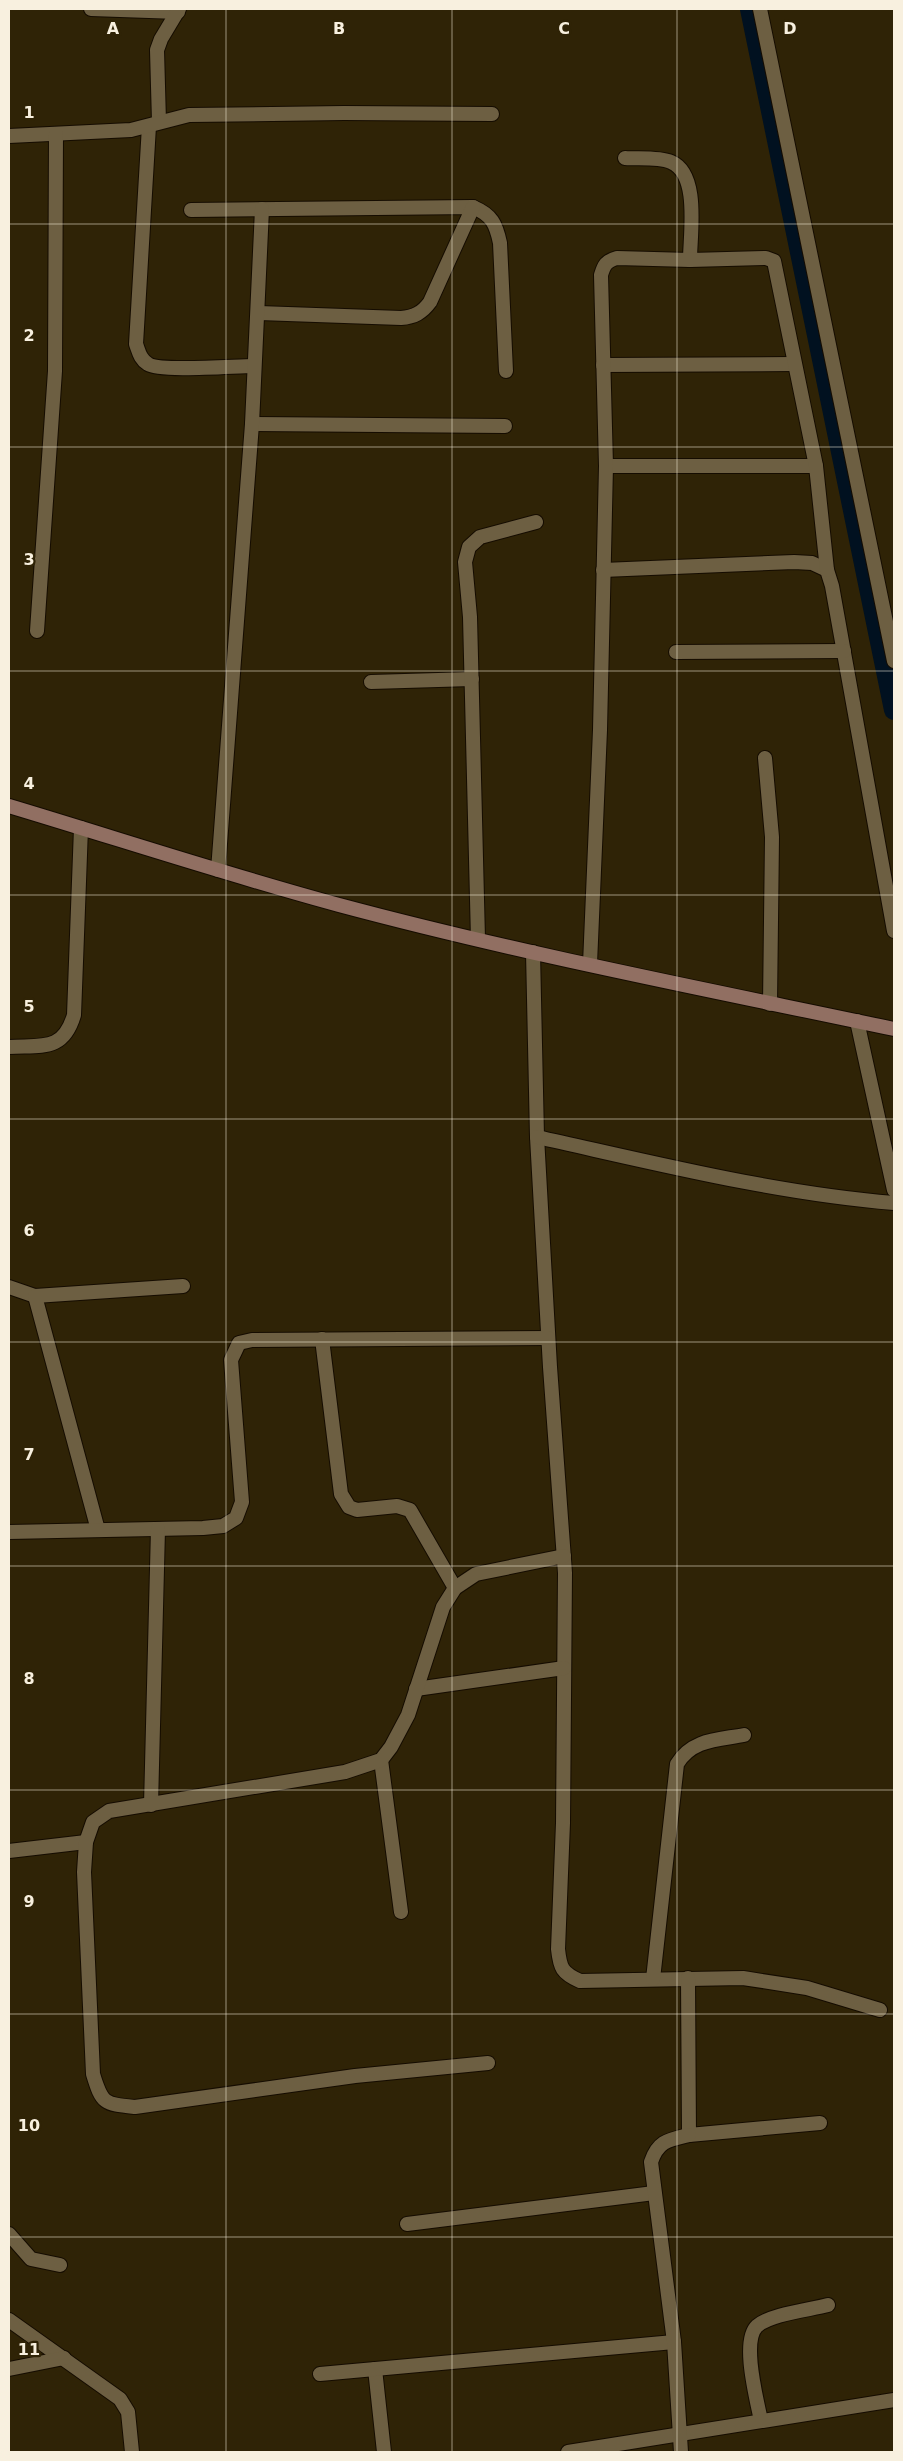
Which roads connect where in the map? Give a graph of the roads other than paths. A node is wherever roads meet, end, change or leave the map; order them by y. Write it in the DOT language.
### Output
graph roads {
  1 [pos="91,9"];
  2 [pos="760,9"];
  3 [pos="178,10"];
  4 [pos="492,114"];
  5 [pos="154,124"];
  6 [pos="56,134"];
  7 [pos="9,136"];
  8 [pos="625,158"];
  9 [pos="473,207"];
  10 [pos="262,209"];
  11 [pos="190,210"];
  12 [pos="690,260"];
  13 [pos="258,313"];
  14 [pos="793,364"];
  15 [pos="602,365"];
  16 [pos="253,366"];
  17 [pos="506,372"];
  18 [pos="252,424"];
  19 [pos="505,426"];
  20 [pos="606,466"];
  21 [pos="816,466"];
  22 [pos="536,522"];
  23 [pos="603,570"];
  24 [pos="827,570"];
  25 [pos="37,631"];
  26 [pos="844,651"];
  27 [pos="676,652"];
  28 [pos="894,661"];
  29 [pos="472,679"];
  30 [pos="371,682"];
  31 [pos="765,758"];
  32 [pos="9,806"];
  33 [pos="82,828"];
  34 [pos="218,870"];
  35 [pos="894,931"];
  36 [pos="478,940"];
  37 [pos="533,952"];
  38 [pos="590,964"];
  39 [pos="770,1004"];
  40 [pos="857,1021"];
  41 [pos="894,1029"];
  42 [pos="9,1047"];
  43 [pos="536,1137"];
  44 [pos="894,1190"];
  45 [pos="894,1203"];
  46 [pos="9,1286"];
  47 [pos="183,1286"];
  48 [pos="35,1296"];
  49 [pos="548,1338"];
  50 [pos="322,1339"];
  51 [pos="158,1529"];
  52 [pos="98,1530"];
  53 [pos="9,1532"];
  54 [pos="564,1556"];
  55 [pos="455,1588"];
  56 [pos="564,1668"];
  57 [pos="416,1689"];
  58 [pos="744,1735"];
  59 [pos="381,1760"];
  60 [pos="151,1804"];
  61 [pos="86,1842"];
  62 [pos="9,1851"];
  63 [pos="401,1912"];
  64 [pos="688,1978"];
  65 [pos="653,1979"];
  66 [pos="880,2010"];
  67 [pos="488,2063"];
  68 [pos="820,2123"];
  69 [pos="689,2135"];
  70 [pos="654,2193"];
  71 [pos="406,2224"];
  72 [pos="9,2234"];
  73 [pos="60,2265"];
  74 [pos="828,2305"];
  75 [pos="9,2320"];
  76 [pos="674,2342"];
  77 [pos="64,2358"];
  78 [pos="9,2369"];
  79 [pos="376,2369"];
  80 [pos="320,2374"];
  81 [pos="894,2400"];
  82 [pos="761,2421"];
  83 [pos="680,2433"];
  84 [pos="132,2452"];
  85 [pos="384,2452"];
  86 [pos="568,2452"];
  87 [pos="681,2452"];
  1 -- 3 [label="street"];
  2 -- 28 [label="street"];
  3 -- 5 [label="street"];
  4 -- 5 [label="street"];
  5 -- 6 [label="street"];
  5 -- 16 [label="street"];
  6 -- 7 [label="street"];
  6 -- 25 [label="street"];
  8 -- 12 [label="street"];
  9 -- 10 [label="street"];
  9 -- 13 [label="street"];
  9 -- 17 [label="street"];
  10 -- 11 [label="street"];
  10 -- 13 [label="street"];
  12 -- 14 [label="street"];
  12 -- 15 [label="street"];
  13 -- 16 [label="street"];
  14 -- 15 [label="street"];
  14 -- 21 [label="street"];
  15 -- 20 [label="street"];
  16 -- 18 [label="street"];
  18 -- 19 [label="street"];
  18 -- 34 [label="street"];
  20 -- 21 [label="street"];
  20 -- 23 [label="street"];
  21 -- 24 [label="street"];
  22 -- 29 [label="street"];
  23 -- 24 [label="street"];
  23 -- 38 [label="street"];
  24 -- 26 [label="street"];
  26 -- 27 [label="street"];
  26 -- 35 [label="street"];
  29 -- 30 [label="street"];
  29 -- 36 [label="street"];
  31 -- 39 [label="street"];
  32 -- 33 [label="main road"];
  33 -- 34 [label="main road"];
  33 -- 42 [label="street"];
  34 -- 36 [label="main road"];
  36 -- 37 [label="main road"];
  37 -- 38 [label="main road"];
  37 -- 43 [label="street"];
  38 -- 39 [label="main road"];
  39 -- 40 [label="main road"];
  40 -- 41 [label="main road"];
  40 -- 44 [label="street"];
  43 -- 45 [label="street"];
  43 -- 49 [label="street"];
  46 -- 48 [label="street"];
  47 -- 48 [label="street"];
  48 -- 52 [label="street"];
  49 -- 50 [label="street"];
  49 -- 54 [label="street"];
  50 -- 51 [label="street"];
  50 -- 55 [label="street"];
  51 -- 52 [label="street"];
  51 -- 60 [label="street"];
  52 -- 53 [label="street"];
  54 -- 55 [label="street"];
  54 -- 56 [label="street"];
  55 -- 57 [label="street"];
  56 -- 57 [label="street"];
  56 -- 65 [label="street"];
  57 -- 59 [label="street"];
  58 -- 65 [label="street"];
  59 -- 60 [label="street"];
  59 -- 63 [label="street"];
  60 -- 61 [label="street"];
  61 -- 62 [label="street"];
  61 -- 67 [label="street"];
  64 -- 65 [label="street"];
  64 -- 66 [label="street"];
  64 -- 69 [label="street"];
  68 -- 69 [label="street"];
  69 -- 70 [label="street"];
  70 -- 71 [label="street"];
  70 -- 76 [label="street"];
  72 -- 73 [label="street"];
  74 -- 82 [label="street"];
  75 -- 77 [label="street"];
  76 -- 79 [label="street"];
  76 -- 83 [label="street"];
  77 -- 78 [label="street"];
  77 -- 84 [label="street"];
  79 -- 80 [label="street"];
  79 -- 85 [label="street"];
  81 -- 82 [label="street"];
  82 -- 83 [label="street"];
  83 -- 86 [label="street"];
  83 -- 87 [label="street"];
}
